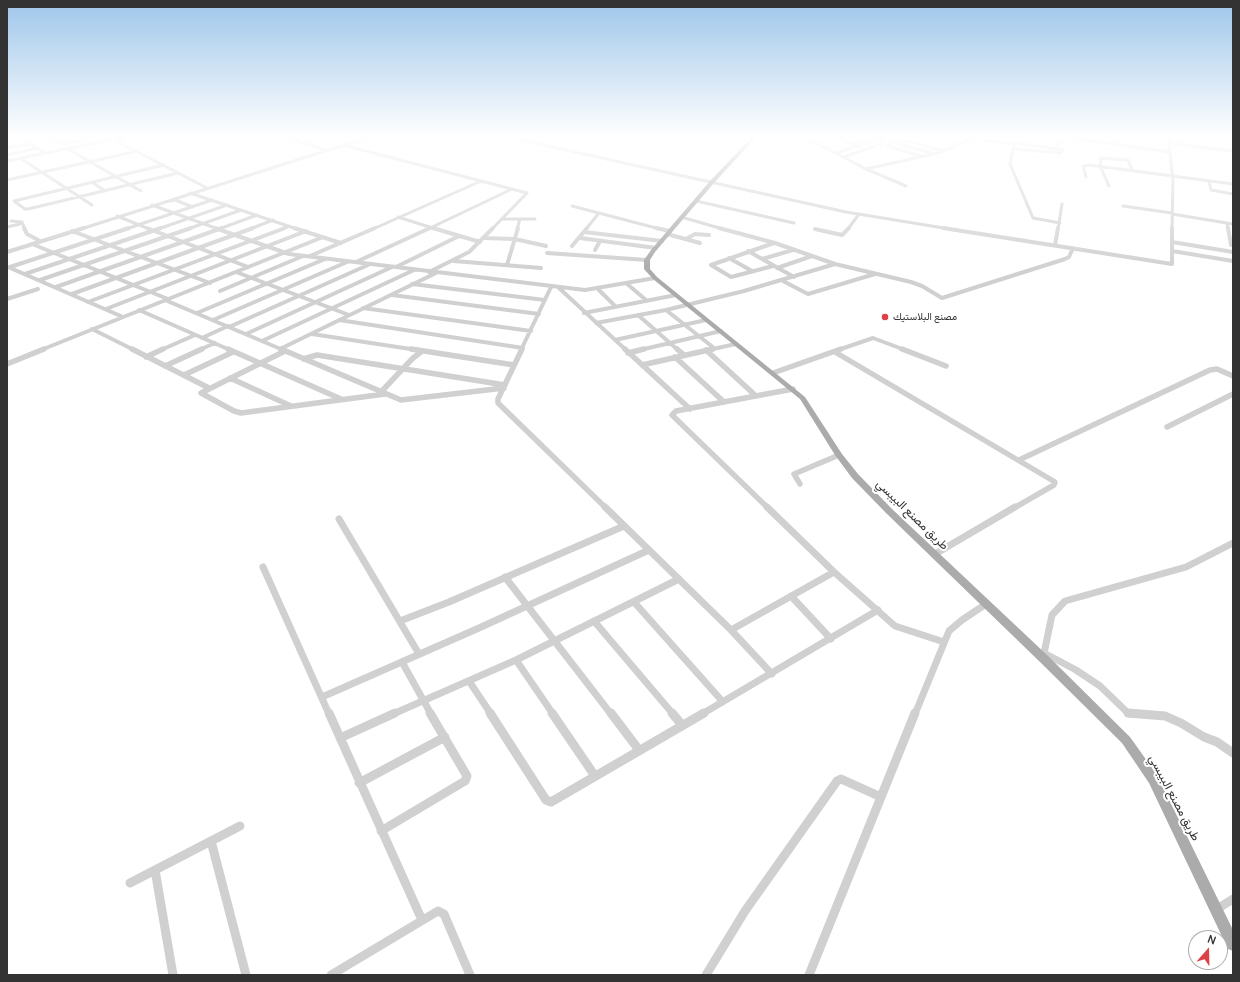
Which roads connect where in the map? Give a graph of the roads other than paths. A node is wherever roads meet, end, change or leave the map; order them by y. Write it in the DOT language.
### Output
graph roads {
  1 [pos="55,181"];
  2 [pos="98,181"];
  3 [pos="123,181"];
  4 [pos="147,181"];
  5 [pos="193,181"];
  6 [pos="229,181"];
  7 [pos="481,181"];
  8 [pos="707,181"];
  9 [pos="894,181"];
  10 [pos="1018,181"];
  11 [pos="1107,181"];
  12 [pos="1173,181"];
  13 [pos="1210,181"];
  14 [pos="92,182"];
  15 [pos="712,182"];
  16 [pos="1233,184"];
  17 [pos="130,185"];
  18 [pos="906,186"];
  19 [pos="1109,186"];
  20 [pos="67,188"];
  21 [pos="207,188"];
  22 [pos="512,189"];
  23 [pos="106,191"];
  24 [pos="141,191"];
  25 [pos="190,193"];
  26 [pos="1233,194"];
  27 [pos="80,197"];
  28 [pos="212,200"];
  29 [pos="696,201"];
  30 [pos="1062,204"];
  31 [pos="92,205"];
  32 [pos="227,205"];
  33 [pos="154,206"];
  34 [pos="193,206"];
  35 [pos="572,206"];
  36 [pos="1123,206"];
  37 [pos="241,210"];
  38 [pos="174,213"];
  39 [pos="599,213"];
  40 [pos="859,214"];
  41 [pos="1172,214"];
  42 [pos="257,215"];
  43 [pos="117,216"];
  44 [pos="398,217"];
  45 [pos="681,217"];
  46 [pos="188,218"];
  47 [pos="502,219"];
  48 [pos="520,219"];
  49 [pos="535,219"];
  50 [pos="273,220"];
  51 [pos="11,221"];
  52 [pos="794,222"];
  53 [pos="22,223"];
  54 [pos="203,223"];
  55 [pos="1060,223"];
  56 [pos="1227,223"];
  57 [pos="1233,224"];
  58 [pos="138,225"];
  59 [pos="289,226"];
  60 [pos="7,227"];
  61 [pos="430,227"];
  62 [pos="219,229"];
  63 [pos="815,229"];
  64 [pos="72,231"];
  65 [pos="153,231"];
  66 [pos="306,231"];
  67 [pos="584,232"];
  68 [pos="669,232"];
  69 [pos="235,234"];
  70 [pos="709,235"];
  71 [pos="167,236"];
  72 [pos="459,236"];
  73 [pos="618,236"];
  74 [pos="323,237"];
  75 [pos="484,238"];
  76 [pos="580,238"];
  77 [pos="95,239"];
  78 [pos="515,239"];
  79 [pos="686,239"];
  80 [pos="250,240"];
  81 [pos="40,241"];
  82 [pos="600,241"];
  83 [pos="183,242"];
  84 [pos="480,242"];
  85 [pos="610,242"];
  86 [pos="1172,242"];
  87 [pos="341,243"];
  88 [pos="700,243"];
  89 [pos="775,243"];
  90 [pos="32,244"];
  91 [pos="110,245"];
  92 [pos="659,245"];
  93 [pos="1055,245"];
  94 [pos="267,246"];
  95 [pos="546,246"];
  96 [pos="572,246"];
  97 [pos="1231,246"];
  98 [pos="199,248"];
  99 [pos="1073,248"];
  100 [pos="125,250"];
  101 [pos="595,250"];
  102 [pos="793,250"];
  103 [pos="748,251"];
  104 [pos="1172,251"];
  105 [pos="7,252"];
  106 [pos="54,252"];
  107 [pos="284,252"];
  108 [pos="1233,252"];
  109 [pos="547,253"];
  110 [pos="214,254"];
  111 [pos="305,255"];
  112 [pos="141,256"];
  113 [pos="310,256"];
  114 [pos="812,256"];
  115 [pos="326,258"];
  116 [pos="729,258"];
  117 [pos="69,259"];
  118 [pos="762,259"];
  119 [pos="231,260"];
  120 [pos="647,260"];
  121 [pos="348,261"];
  122 [pos="452,261"];
  123 [pos="1233,261"];
  124 [pos="356,262"];
  125 [pos="158,263"];
  126 [pos="369,264"];
  127 [pos="835,264"];
  128 [pos="84,265"];
  129 [pos="507,265"];
  130 [pos="8,267"];
  131 [pos="248,267"];
  132 [pos="393,267"];
  133 [pos="775,267"];
  134 [pos="541,268"];
  135 [pos="174,269"];
  136 [pos="414,270"];
  137 [pos="100,271"];
  138 [pos="752,271"];
  139 [pos="236,272"];
  140 [pos="429,272"];
  141 [pos="436,273"];
  142 [pos="25,274"];
  143 [pos="875,274"];
  144 [pos="192,276"];
  145 [pos="794,277"];
  146 [pos="116,278"];
  147 [pos="251,278"];
  148 [pos="655,278"];
  149 [pos="40,280"];
  150 [pos="783,281"];
  151 [pos="210,282"];
  152 [pos="626,283"];
  153 [pos="266,284"];
  154 [pos="412,284"];
  155 [pos="133,285"];
  156 [pos="56,287"];
  157 [pos="552,287"];
  158 [pos="559,288"];
  159 [pos="597,288"];
  160 [pos="38,289"];
  161 [pos="282,290"];
  162 [pos="220,291"];
  163 [pos="150,292"];
  164 [pos="72,294"];
  165 [pos="391,295"];
  166 [pos="676,295"];
  167 [pos="298,296"];
  168 [pos="7,300"];
  169 [pos="166,300"];
  170 [pos="545,300"];
  171 [pos="646,300"];
  172 [pos="88,302"];
  173 [pos="314,302"];
  174 [pos="687,305"];
  175 [pos="615,306"];
  176 [pos="332,308"];
  177 [pos="363,308"];
  178 [pos="106,309"];
  179 [pos="139,310"];
  180 [pos="666,310"];
  181 [pos="584,312"];
  182 [pos="197,313"];
  183 [pos="539,314"];
  184 [pos="349,315"];
  185 [pos="638,315"];
  186 [pos="123,317"];
  187 [pos="213,320"];
  188 [pos="339,320"];
  189 [pos="706,320"];
  190 [pos="596,323"];
  191 [pos="684,325"];
  192 [pos="228,326"];
  193 [pos="92,330"];
  194 [pos="531,331"];
  195 [pos="656,331"];
  196 [pos="720,331"];
  197 [pos="246,334"];
  198 [pos="312,334"];
  199 [pos="195,335"];
  200 [pos="699,336"];
  201 [pos="202,338"];
  202 [pos="615,340"];
  203 [pos="262,341"];
  204 [pos="215,343"];
  205 [pos="670,343"];
  206 [pos="736,344"];
  207 [pos="523,348"];
  208 [pos="714,348"];
  209 [pos="282,350"];
  210 [pos="706,350"];
  211 [pos="422,351"];
  212 [pos="233,352"];
  213 [pos="835,352"];
  214 [pos="628,353"];
  215 [pos="684,355"];
  216 [pos="146,357"];
  217 [pos="675,357"];
  218 [pos="303,358"];
  219 [pos="7,364"];
  220 [pos="259,364"];
  221 [pos="514,365"];
  222 [pos="642,365"];
  223 [pos="165,366"];
  224 [pos="946,366"];
  225 [pos="403,369"];
  226 [pos="773,373"];
  227 [pos="184,375"];
  228 [pos="1233,376"];
  229 [pos="230,378"];
  230 [pos="504,387"];
  231 [pos="209,388"];
  232 [pos="793,389"];
  233 [pos="384,393"];
  234 [pos="1233,394"];
  235 [pos="756,396"];
  236 [pos="342,400"];
  237 [pos="724,402"];
  238 [pos="292,406"];
  239 [pos="690,409"];
  240 [pos="1167,427"];
  241 [pos="839,455"];
  242 [pos="1019,460"];
  243 [pos="800,484"];
  244 [pos="339,519"];
  245 [pos="624,526"];
  246 [pos="1233,543"];
  247 [pos="649,550"];
  248 [pos="935,554"];
  249 [pos="263,567"];
  250 [pos="834,572"];
  251 [pos="505,577"];
  252 [pos="679,579"];
  253 [pos="790,596"];
  254 [pos="634,602"];
  255 [pos="986,604"];
  256 [pos="528,605"];
  257 [pos="878,610"];
  258 [pos="594,620"];
  259 [pos="400,621"];
  260 [pos="731,630"];
  261 [pos="830,639"];
  262 [pos="555,640"];
  263 [pos="944,642"];
  264 [pos="419,654"];
  265 [pos="1043,655"];
  266 [pos="516,660"];
  267 [pos="402,662"];
  268 [pos="772,674"];
  269 [pos="469,681"];
  270 [pos="322,697"];
  271 [pos="422,701"];
  272 [pos="723,702"];
  273 [pos="682,725"];
  274 [pos="445,737"];
  275 [pos="340,738"];
  276 [pos="639,750"];
  277 [pos="1233,753"];
  278 [pos="595,776"];
  279 [pos="359,783"];
  280 [pos="881,797"];
  281 [pos="240,826"];
  282 [pos="381,831"];
  283 [pos="211,841"];
  284 [pos="155,870"];
  285 [pos="130,883"];
  286 [pos="1233,899"];
  287 [pos="1217,910"];
  288 [pos="422,920"];
  289 [pos="1233,944"];
  290 [pos="173,975"];
  291 [pos="246,975"];
  292 [pos="331,975"];
  293 [pos="470,975"];
  294 [pos="706,975"];
  295 [pos="809,975"];
  1 -- 20 [label="street"];
  2 -- 14 [label="street"];
  3 -- 17 [label="street"];
  4 -- 17 [label="street"];
  5 -- 21 [label="street"];
  6 -- 21 [label="street"];
  7 -- 22 [label="street"];
  7 -- 44 [label="street"];
  8 -- 15 [label="street"];
  9 -- 18 [label="street"];
  10 -- 55 [label="street"];
  11 -- 19 [label="street"];
  12 -- 41 [label="street"];
  13 -- 16 [label="street"];
  13 -- 26 [label="street"];
  14 -- 20 [label="street"];
  14 -- 23 [label="street"];
  15 -- 29 [label="main road"];
  15 -- 40 [label="street"];
  17 -- 23 [label="street"];
  17 -- 24 [label="street"];
  20 -- 27 [label="street"];
  20 -- 27 [label="street"];
  21 -- 25 [label="street"];
  22 -- 47 [label="street"];
  22 -- 61 [label="street"];
  23 -- 27 [label="street"];
  25 -- 28 [label="street"];
  25 -- 33 [label="street"];
  27 -- 31 [label="street"];
  28 -- 32 [label="street"];
  28 -- 34 [label="street"];
  29 -- 45 [label="main road"];
  29 -- 52 [label="street"];
  30 -- 55 [label="street"];
  32 -- 37 [label="street"];
  32 -- 46 [label="street"];
  33 -- 34 [label="street"];
  33 -- 38 [label="street"];
  33 -- 43 [label="street"];
  34 -- 38 [label="street"];
  35 -- 39 [label="street"];
  36 -- 41 [label="street"];
  37 -- 42 [label="street"];
  37 -- 54 [label="street"];
  38 -- 46 [label="street"];
  38 -- 58 [label="street"];
  39 -- 67 [label="street"];
  39 -- 68 [label="street"];
  40 -- 63 [label="street"];
  40 -- 93 [label="street"];
  41 -- 56 [label="street"];
  41 -- 86 [label="street"];
  42 -- 50 [label="street"];
  42 -- 62 [label="street"];
  43 -- 58 [label="street"];
  43 -- 64 [label="street"];
  44 -- 61 [label="street"];
  44 -- 87 [label="street"];
  45 -- 68 [label="main road"];
  45 -- 89 [label="street"];
  46 -- 54 [label="street"];
  46 -- 65 [label="street"];
  47 -- 48 [label="street"];
  47 -- 75 [label="street"];
  48 -- 49 [label="street"];
  48 -- 78 [label="street"];
  50 -- 59 [label="street"];
  50 -- 69 [label="street"];
  51 -- 53 [label="street"];
  53 -- 60 [label="street"];
  53 -- 81 [label="street"];
  54 -- 62 [label="street"];
  54 -- 71 [label="street"];
  55 -- 93 [label="street"];
  56 -- 57 [label="street"];
  56 -- 97 [label="street"];
  58 -- 65 [label="street"];
  58 -- 77 [label="street"];
  59 -- 66 [label="street"];
  59 -- 80 [label="street"];
  61 -- 72 [label="street"];
  61 -- 124 [label="street"];
  62 -- 69 [label="street"];
  62 -- 83 [label="street"];
  64 -- 77 [label="street"];
  64 -- 81 [label="street"];
  65 -- 71 [label="street"];
  65 -- 91 [label="street"];
  66 -- 74 [label="street"];
  66 -- 94 [label="street"];
  67 -- 73 [label="street"];
  67 -- 76 [label="street"];
  68 -- 79 [label="street"];
  68 -- 92 [label="main road"];
  69 -- 80 [label="street"];
  69 -- 98 [label="street"];
  70 -- 79 [label="street"];
  71 -- 83 [label="street"];
  71 -- 100 [label="street"];
  72 -- 84 [label="street"];
  72 -- 132 [label="street"];
  73 -- 85 [label="street"];
  73 -- 92 [label="street"];
  74 -- 87 [label="street"];
  74 -- 107 [label="street"];
  75 -- 78 [label="street"];
  75 -- 84 [label="street"];
  76 -- 82 [label="street"];
  76 -- 96 [label="street"];
  77 -- 91 [label="street"];
  77 -- 106 [label="street"];
  78 -- 95 [label="street"];
  78 -- 129 [label="street"];
  79 -- 88 [label="street"];
  80 -- 94 [label="street"];
  80 -- 110 [label="street"];
  81 -- 90 [label="street"];
  82 -- 85 [label="street"];
  82 -- 101 [label="street"];
  83 -- 98 [label="street"];
  83 -- 112 [label="street"];
  84 -- 122 [label="street"];
  85 -- 92 [label="street"];
  86 -- 104 [label="street"];
  86 -- 108 [label="street"];
  87 -- 113 [label="street"];
  89 -- 102 [label="street"];
  89 -- 103 [label="street"];
  90 -- 105 [label="street"];
  90 -- 106 [label="street"];
  91 -- 100 [label="street"];
  91 -- 117 [label="street"];
  92 -- 120 [label="main road"];
  93 -- 99 [label="street"];
  94 -- 107 [label="street"];
  94 -- 119 [label="street"];
  98 -- 110 [label="street"];
  98 -- 125 [label="street"];
  99 -- 104 [label="street"];
  99 -- 143 [label="street"];
  100 -- 112 [label="street"];
  100 -- 128 [label="street"];
  102 -- 114 [label="street"];
  102 -- 118 [label="street"];
  103 -- 116 [label="street"];
  103 -- 118 [label="street"];
  104 -- 123 [label="street"];
  106 -- 117 [label="street"];
  106 -- 130 [label="street"];
  107 -- 111 [label="street"];
  107 -- 131 [label="street"];
  109 -- 120 [label="street"];
  110 -- 119 [label="street"];
  110 -- 135 [label="street"];
  111 -- 113 [label="street"];
  111 -- 147 [label="street"];
  112 -- 125 [label="street"];
  112 -- 137 [label="street"];
  113 -- 115 [label="street"];
  114 -- 127 [label="street"];
  114 -- 133 [label="street"];
  115 -- 121 [label="street"];
  115 -- 153 [label="street"];
  116 -- 138 [label="street"];
  116 -- 138 [label="street"];
  117 -- 128 [label="street"];
  117 -- 142 [label="street"];
  118 -- 133 [label="street"];
  119 -- 131 [label="street"];
  119 -- 144 [label="street"];
  120 -- 148 [label="main road, طريق مصنع البيبسي"];
  121 -- 124 [label="street"];
  121 -- 161 [label="street"];
  122 -- 129 [label="street"];
  122 -- 140 [label="street"];
  124 -- 126 [label="street"];
  125 -- 135 [label="street"];
  125 -- 146 [label="street"];
  126 -- 132 [label="street"];
  126 -- 167 [label="street"];
  127 -- 143 [label="street"];
  127 -- 145 [label="street"];
  128 -- 137 [label="street"];
  128 -- 149 [label="street"];
  129 -- 134 [label="street"];
  130 -- 142 [label="street"];
  131 -- 139 [label="street"];
  132 -- 136 [label="street"];
  132 -- 173 [label="street"];
  133 -- 138 [label="street"];
  133 -- 145 [label="street"];
  135 -- 144 [label="street"];
  135 -- 155 [label="street"];
  136 -- 140 [label="street"];
  136 -- 176 [label="street"];
  137 -- 146 [label="street"];
  137 -- 156 [label="street"];
  139 -- 147 [label="street"];
  139 -- 151 [label="street"];
  140 -- 141 [label="street"];
  141 -- 154 [label="street"];
  141 -- 157 [label="street"];
  142 -- 149 [label="street"];
  143 -- 150 [label="street"];
  144 -- 151 [label="street"];
  144 -- 163 [label="street"];
  145 -- 150 [label="street"];
  146 -- 155 [label="street"];
  146 -- 164 [label="street"];
  147 -- 153 [label="street"];
  147 -- 162 [label="street"];
  148 -- 152 [label="street"];
  148 -- 166 [label="main road, طريق مصنع البيبسي"];
  149 -- 156 [label="street"];
  150 -- 174 [label="street"];
  151 -- 169 [label="street"];
  152 -- 159 [label="street"];
  152 -- 171 [label="street"];
  153 -- 161 [label="street"];
  153 -- 182 [label="street"];
  154 -- 165 [label="street"];
  154 -- 170 [label="street"];
  155 -- 163 [label="street"];
  155 -- 172 [label="street"];
  156 -- 164 [label="street"];
  157 -- 158 [label="street"];
  157 -- 170 [label="street"];
  158 -- 159 [label="street"];
  158 -- 181 [label="street"];
  159 -- 175 [label="street"];
  160 -- 168 [label="street"];
  161 -- 167 [label="street"];
  161 -- 187 [label="street"];
  163 -- 169 [label="street"];
  163 -- 178 [label="street"];
  164 -- 172 [label="street"];
  165 -- 177 [label="street"];
  165 -- 183 [label="street"];
  166 -- 171 [label="street"];
  166 -- 174 [label="main road, طريق مصنع البيبسي"];
  167 -- 173 [label="street"];
  167 -- 192 [label="street"];
  169 -- 179 [label="street"];
  169 -- 182 [label="street"];
  170 -- 183 [label="street"];
  171 -- 175 [label="street"];
  172 -- 178 [label="street"];
  173 -- 176 [label="street"];
  173 -- 197 [label="street"];
  174 -- 180 [label="street"];
  174 -- 189 [label="main road, طريق مصنع البيبسي"];
  175 -- 181 [label="street"];
  176 -- 184 [label="street"];
  176 -- 203 [label="street"];
  177 -- 184 [label="street"];
  177 -- 194 [label="street"];
  178 -- 186 [label="street"];
  179 -- 186 [label="street"];
  179 -- 199 [label="street"];
  180 -- 185 [label="street"];
  180 -- 191 [label="street"];
  181 -- 190 [label="street"];
  182 -- 187 [label="street"];
  183 -- 194 [label="street"];
  184 -- 188 [label="street"];
  185 -- 190 [label="street"];
  185 -- 195 [label="street"];
  186 -- 193 [label="street"];
  187 -- 192 [label="street"];
  188 -- 198 [label="street"];
  188 -- 207 [label="street"];
  189 -- 191 [label="street"];
  189 -- 196 [label="main road, طريق مصنع البيبسي"];
  190 -- 202 [label="street"];
  191 -- 195 [label="street"];
  191 -- 200 [label="street"];
  192 -- 197 [label="street"];
  192 -- 201 [label="street"];
  193 -- 216 [label="street"];
  193 -- 219 [label="street"];
  194 -- 207 [label="street"];
  195 -- 202 [label="street"];
  195 -- 205 [label="street"];
  196 -- 200 [label="street"];
  196 -- 206 [label="main road, طريق مصنع البيبسي"];
  197 -- 203 [label="street"];
  198 -- 209 [label="street"];
  198 -- 211 [label="street"];
  199 -- 201 [label="street"];
  199 -- 216 [label="street"];
  200 -- 205 [label="street"];
  200 -- 208 [label="street"];
  201 -- 204 [label="street"];
  202 -- 214 [label="street"];
  203 -- 209 [label="street"];
  204 -- 212 [label="street"];
  204 -- 223 [label="street"];
  205 -- 214 [label="street"];
  205 -- 215 [label="street"];
  206 -- 208 [label="street"];
  206 -- 226 [label="main road, طريق مصنع البيبسي"];
  207 -- 221 [label="street"];
  208 -- 210 [label="street"];
  209 -- 218 [label="street"];
  209 -- 220 [label="street"];
  210 -- 215 [label="street"];
  210 -- 235 [label="street"];
  211 -- 221 [label="street"];
  211 -- 225 [label="street"];
  212 -- 220 [label="street"];
  212 -- 227 [label="street"];
  213 -- 224 [label="street"];
  213 -- 226 [label="street"];
  213 -- 242 [label="street"];
  214 -- 222 [label="street"];
  215 -- 217 [label="street"];
  216 -- 223 [label="street"];
  217 -- 222 [label="street"];
  217 -- 237 [label="street"];
  218 -- 225 [label="street"];
  218 -- 233 [label="street"];
  220 -- 229 [label="street"];
  220 -- 236 [label="street"];
  221 -- 230 [label="street"];
  222 -- 239 [label="street"];
  223 -- 227 [label="street"];
  225 -- 230 [label="street"];
  225 -- 233 [label="street"];
  226 -- 232 [label="main road, طريق مصنع البيبسي"];
  227 -- 231 [label="street"];
  228 -- 242 [label="street"];
  229 -- 231 [label="street"];
  229 -- 238 [label="street"];
  230 -- 233 [label="street"];
  230 -- 245 [label="street"];
  231 -- 238 [label="street"];
  232 -- 235 [label="street"];
  232 -- 241 [label="main road, طريق مصنع البيبسي"];
  233 -- 236 [label="street"];
  234 -- 240 [label="street"];
  235 -- 237 [label="street"];
  236 -- 238 [label="street"];
  237 -- 239 [label="street"];
  239 -- 250 [label="street"];
  241 -- 243 [label="street"];
  241 -- 248 [label="main road, طريق مصنع البيبسي"];
  242 -- 248 [label="street"];
  244 -- 259 [label="street"];
  245 -- 247 [label="street"];
  245 -- 251 [label="street"];
  246 -- 265 [label="street"];
  247 -- 252 [label="street"];
  247 -- 256 [label="street"];
  248 -- 255 [label="main road, طريق مصنع البيبسي"];
  249 -- 270 [label="street"];
  250 -- 253 [label="street"];
  250 -- 257 [label="street"];
  251 -- 256 [label="street"];
  251 -- 259 [label="street"];
  252 -- 254 [label="street"];
  252 -- 260 [label="street"];
  253 -- 260 [label="street"];
  253 -- 261 [label="street"];
  254 -- 258 [label="street"];
  254 -- 272 [label="street"];
  255 -- 263 [label="street"];
  255 -- 265 [label="main road, طريق مصنع البيبسي"];
  256 -- 262 [label="street"];
  256 -- 264 [label="street"];
  257 -- 261 [label="street"];
  257 -- 263 [label="street"];
  258 -- 262 [label="street"];
  258 -- 273 [label="street"];
  259 -- 264 [label="street"];
  260 -- 268 [label="street"];
  261 -- 268 [label="street"];
  262 -- 266 [label="street"];
  262 -- 276 [label="street"];
  263 -- 280 [label="street"];
  264 -- 267 [label="street"];
  265 -- 277 [label="street"];
  265 -- 287 [label="main road, طريق مصنع البيبسي"];
  266 -- 269 [label="street"];
  266 -- 278 [label="street"];
  267 -- 270 [label="street"];
  267 -- 271 [label="street"];
  268 -- 272 [label="street"];
  269 -- 271 [label="street"];
  269 -- 278 [label="street"];
  270 -- 275 [label="street"];
  271 -- 274 [label="street"];
  271 -- 275 [label="street"];
  272 -- 273 [label="street"];
  273 -- 276 [label="street"];
  274 -- 279 [label="street"];
  274 -- 282 [label="street"];
  275 -- 279 [label="street"];
  276 -- 278 [label="street"];
  279 -- 282 [label="street"];
  280 -- 294 [label="street"];
  280 -- 295 [label="street"];
  281 -- 283 [label="street"];
  282 -- 288 [label="street"];
  283 -- 284 [label="street"];
  283 -- 291 [label="street"];
  284 -- 285 [label="street"];
  284 -- 290 [label="street"];
  286 -- 287 [label="street"];
  287 -- 289 [label="main road, طريق مصنع البيبسي"];
  288 -- 292 [label="street"];
  288 -- 293 [label="street"];
}
